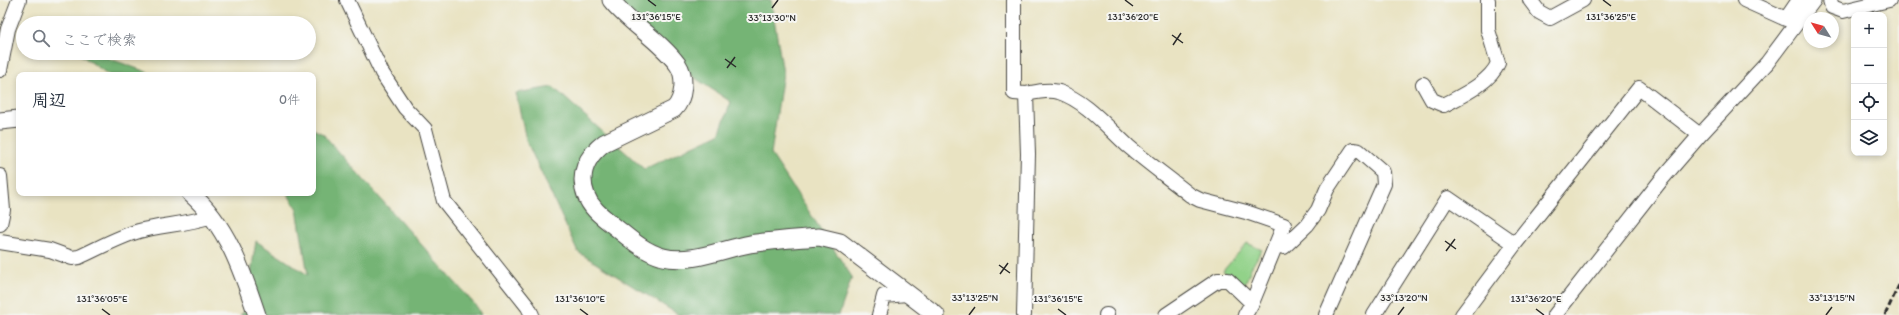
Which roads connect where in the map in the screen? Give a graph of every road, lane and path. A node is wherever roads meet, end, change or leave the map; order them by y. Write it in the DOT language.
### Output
graph roads {
  1 [pos="19,0"];
  2 [pos="347,0"];
  3 [pos="611,0"];
  4 [pos="1014,0"];
  5 [pos="1488,0"];
  6 [pos="1530,0"];
  7 [pos="1583,0"];
  8 [pos="1744,0"];
  9 [pos="1799,0"];
  10 [pos="1814,0"];
  11 [pos="1830,0"];
  12 [pos="1889,0"];
  13 [pos="0,70"];
  14 [pos="1423,84"];
  15 [pos="1026,94"];
  16 [pos="16,119"];
  17 [pos="0,121"];
  18 [pos="1700,135"];
  19 [pos="0,176"];
  20 [pos="193,196"];
  21 [pos="212,216"];
  22 [pos="0,224"];
  23 [pos="0,242"];
  24 [pos="1515,244"];
  25 [pos="1276,245"];
  26 [pos="907,294"];
  27 [pos="1252,303"];
  28 [pos="257,315"];
  29 [pos="532,315"];
  30 [pos="879,315"];
  31 [pos="936,315"];
  32 [pos="1024,315"];
  33 [pos="1166,315"];
  34 [pos="1245,315"];
  35 [pos="1326,315"];
  36 [pos="1374,315"];
  37 [pos="1462,315"];
  38 [pos="1555,315"];
  1 -- 13 [label="street"];
  2 -- 29 [label="street"];
  3 -- 26 [label="street"];
  4 -- 15 [label="street"];
  5 -- 14 [label="street"];
  6 -- 7 [label="street"];
  8 -- 9 [label="street"];
  10 -- 18 [label="street"];
  11 -- 12 [label="street"];
  15 -- 25 [label="street"];
  15 -- 32 [label="street"];
  16 -- 17 [label="street"];
  18 -- 24 [label="street"];
  18 -- 38 [label="street"];
  19 -- 22 [label="street"];
  20 -- 21 [label="street"];
  21 -- 23 [label="street"];
  21 -- 28 [label="street"];
  24 -- 36 [label="street"];
  24 -- 37 [label="street"];
  25 -- 27 [label="street"];
  25 -- 35 [label="street"];
  26 -- 30 [label="street"];
  26 -- 31 [label="street"];
  27 -- 33 [label="street"];
  27 -- 34 [label="street"];
}
